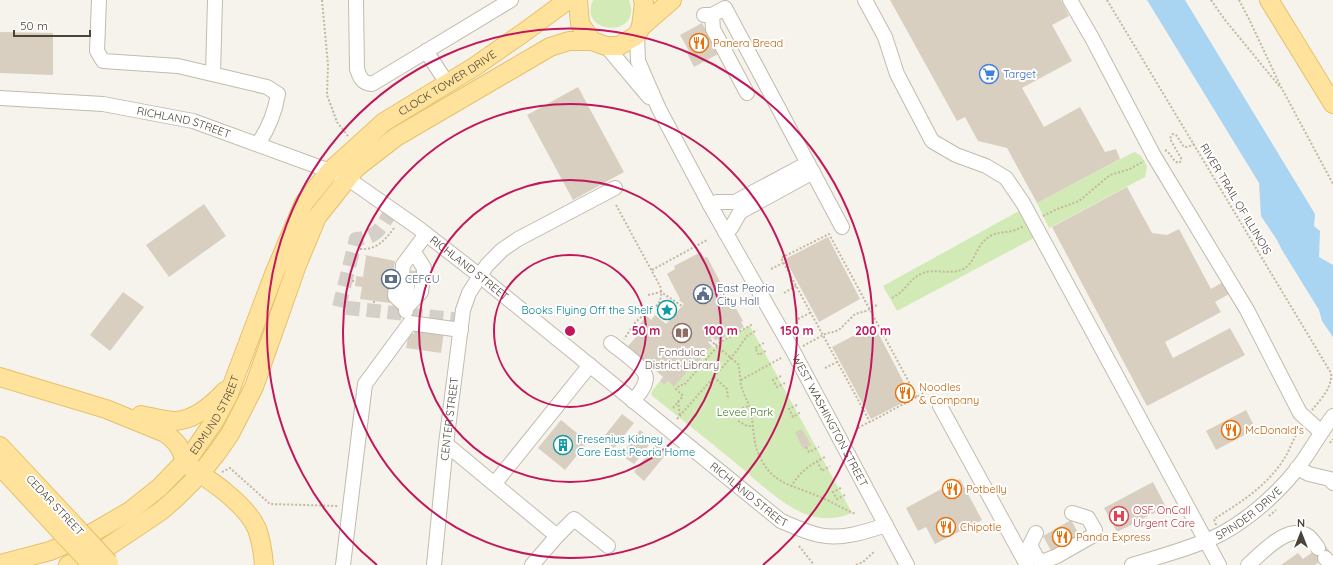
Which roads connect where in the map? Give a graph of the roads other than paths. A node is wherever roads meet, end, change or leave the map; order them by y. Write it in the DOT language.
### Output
graph roads {
  1 [pos="99,0"];
  2 [pos="215,0"];
  3 [pos="356,0"];
  4 [pos="511,0"];
  5 [pos="568,0"];
  6 [pos="578,0"];
  7 [pos="643,0"];
  8 [pos="672,0"];
  9 [pos="865,0"];
  10 [pos="1070,0"];
  11 [pos="1269,0"];
  12 [pos="639,31"];
  13 [pos="599,43"];
  14 [pos="426,51"];
  15 [pos="213,74"];
  16 [pos="447,83"];
  17 [pos="747,93"];
  18 [pos="0,98"];
  19 [pos="1333,104"];
  20 [pos="659,109"];
  21 [pos="258,144"];
  22 [pos="810,167"];
  23 [pos="330,171"];
  24 [pos="347,178"];
  25 [pos="615,188"];
  26 [pos="710,205"];
  27 [pos="842,227"];
  28 [pos="725,232"];
  29 [pos="426,234"];
  30 [pos="414,252"];
  31 [pos="480,276"];
  32 [pos="410,279"];
  33 [pos="461,330"];
  34 [pos="616,343"];
  35 [pos="590,365"];
  36 [pos="0,377"];
  37 [pos="234,381"];
  38 [pos="633,401"];
  39 [pos="940,406"];
  40 [pos="106,409"];
  41 [pos="1333,416"];
  42 [pos="1330,438"];
  43 [pos="446,444"];
  44 [pos="0,446"];
  45 [pos="184,463"];
  46 [pos="0,466"];
  47 [pos="1297,468"];
  48 [pos="200,474"];
  49 [pos="495,483"];
  50 [pos="1333,483"];
  51 [pos="1072,512"];
  52 [pos="886,526"];
  53 [pos="67,528"];
  54 [pos="1036,533"];
  55 [pos="557,536"];
  56 [pos="1206,540"];
  57 [pos="608,546"];
  58 [pos="1325,557"];
  59 [pos="0,564"];
  60 [pos="104,564"];
  61 [pos="68,565"];
  62 [pos="264,565"];
  63 [pos="343,565"];
  64 [pos="434,565"];
  65 [pos="532,565"];
  66 [pos="907,565"];
  67 [pos="1027,565"];
  68 [pos="1132,565"];
  69 [pos="1219,565"];
  70 [pos="1243,565"];
  71 [pos="1248,565"];
  1 -- 15 [label="street"];
  2 -- 15 [label="street"];
  3 -- 14 [label="street"];
  4 -- 14 [label="street"];
  5 -- 16 [label="main road, CLOCK TOWER DRIVE"];
  6 -- 13 [label="main road"];
  7 -- 12 [label="main road"];
  8 -- 12 [label="main road"];
  9 -- 56 [label="street"];
  10 -- 42 [label="street"];
  11 -- 19 [label="main road"];
  12 -- 13 [label="main road, CLOCK TOWER DRIVE"];
  12 -- 20 [label="street, WEST WASHINGTON STREET"];
  13 -- 20 [label="street, WEST WASHINGTON STREET"];
  13 -- 24 [label="main road, CLOCK TOWER DRIVE"];
  14 -- 16 [label="street"];
  15 -- 21 [label="street"];
  16 -- 23 [label="main road, CLOCK TOWER DRIVE"];
  17 -- 22 [label="street"];
  18 -- 21 [label="street, RICHLAND STREET"];
  20 -- 26 [label="street, WEST WASHINGTON STREET"];
  21 -- 23 [label="street, RICHLAND STREET"];
  22 -- 26 [label="street"];
  22 -- 27 [label="street"];
  22 -- 28 [label="street"];
  23 -- 24 [label="street, RICHLAND STREET"];
  23 -- 37 [label="main road, EDMUND STREET"];
  24 -- 29 [label="street, RICHLAND STREET"];
  24 -- 48 [label="main road, EDMUND STREET"];
  25 -- 31 [label="street, CENTER STREET"];
  26 -- 28 [label="street, WEST WASHINGTON STREET"];
  28 -- 52 [label="street, WEST WASHINGTON STREET"];
  29 -- 30 [label="street"];
  29 -- 31 [label="street, RICHLAND STREET"];
  30 -- 32 [label="street"];
  30 -- 32 [label="street"];
  31 -- 33 [label="street, CENTER STREET"];
  31 -- 35 [label="street, RICHLAND STREET"];
  32 -- 32 [label="street"];
  33 -- 43 [label="street, CENTER STREET"];
  33 -- 63 [label="street"];
  34 -- 38 [label="street"];
  35 -- 38 [label="street, RICHLAND STREET"];
  35 -- 49 [label="street"];
  36 -- 40 [label="main road"];
  37 -- 40 [label="main road"];
  37 -- 45 [label="main road, EDMUND STREET"];
  38 -- 52 [label="street, RICHLAND STREET"];
  39 -- 67 [label="street"];
  40 -- 45 [label="main road"];
  41 -- 42 [label="street, SPINDER DRIVE"];
  42 -- 47 [label="street, SPINDER DRIVE"];
  43 -- 49 [label="street"];
  43 -- 64 [label="street, CENTER STREET"];
  44 -- 53 [label="main road, CEDAR STREET"];
  45 -- 48 [label="main road"];
  45 -- 59 [label="main road, EDMUND STREET"];
  46 -- 53 [label="main road, CEDAR STREET"];
  47 -- 50 [label="street"];
  47 -- 56 [label="street, SPINDER DRIVE"];
  48 -- 61 [label="main road, EDMUND STREET"];
  48 -- 62 [label="main road"];
  49 -- 55 [label="street"];
  51 -- 54 [label="street"];
  52 -- 66 [label="street, WEST WASHINGTON STREET"];
  53 -- 60 [label="main road, CEDAR STREET, bridge"];
  55 -- 57 [label="street"];
  55 -- 65 [label="street"];
  56 -- 68 [label="street, SPINDER DRIVE"];
  56 -- 69 [label="street"];
  58 -- 71 [label="street"];
  70 -- 71 [label="street"];
}
